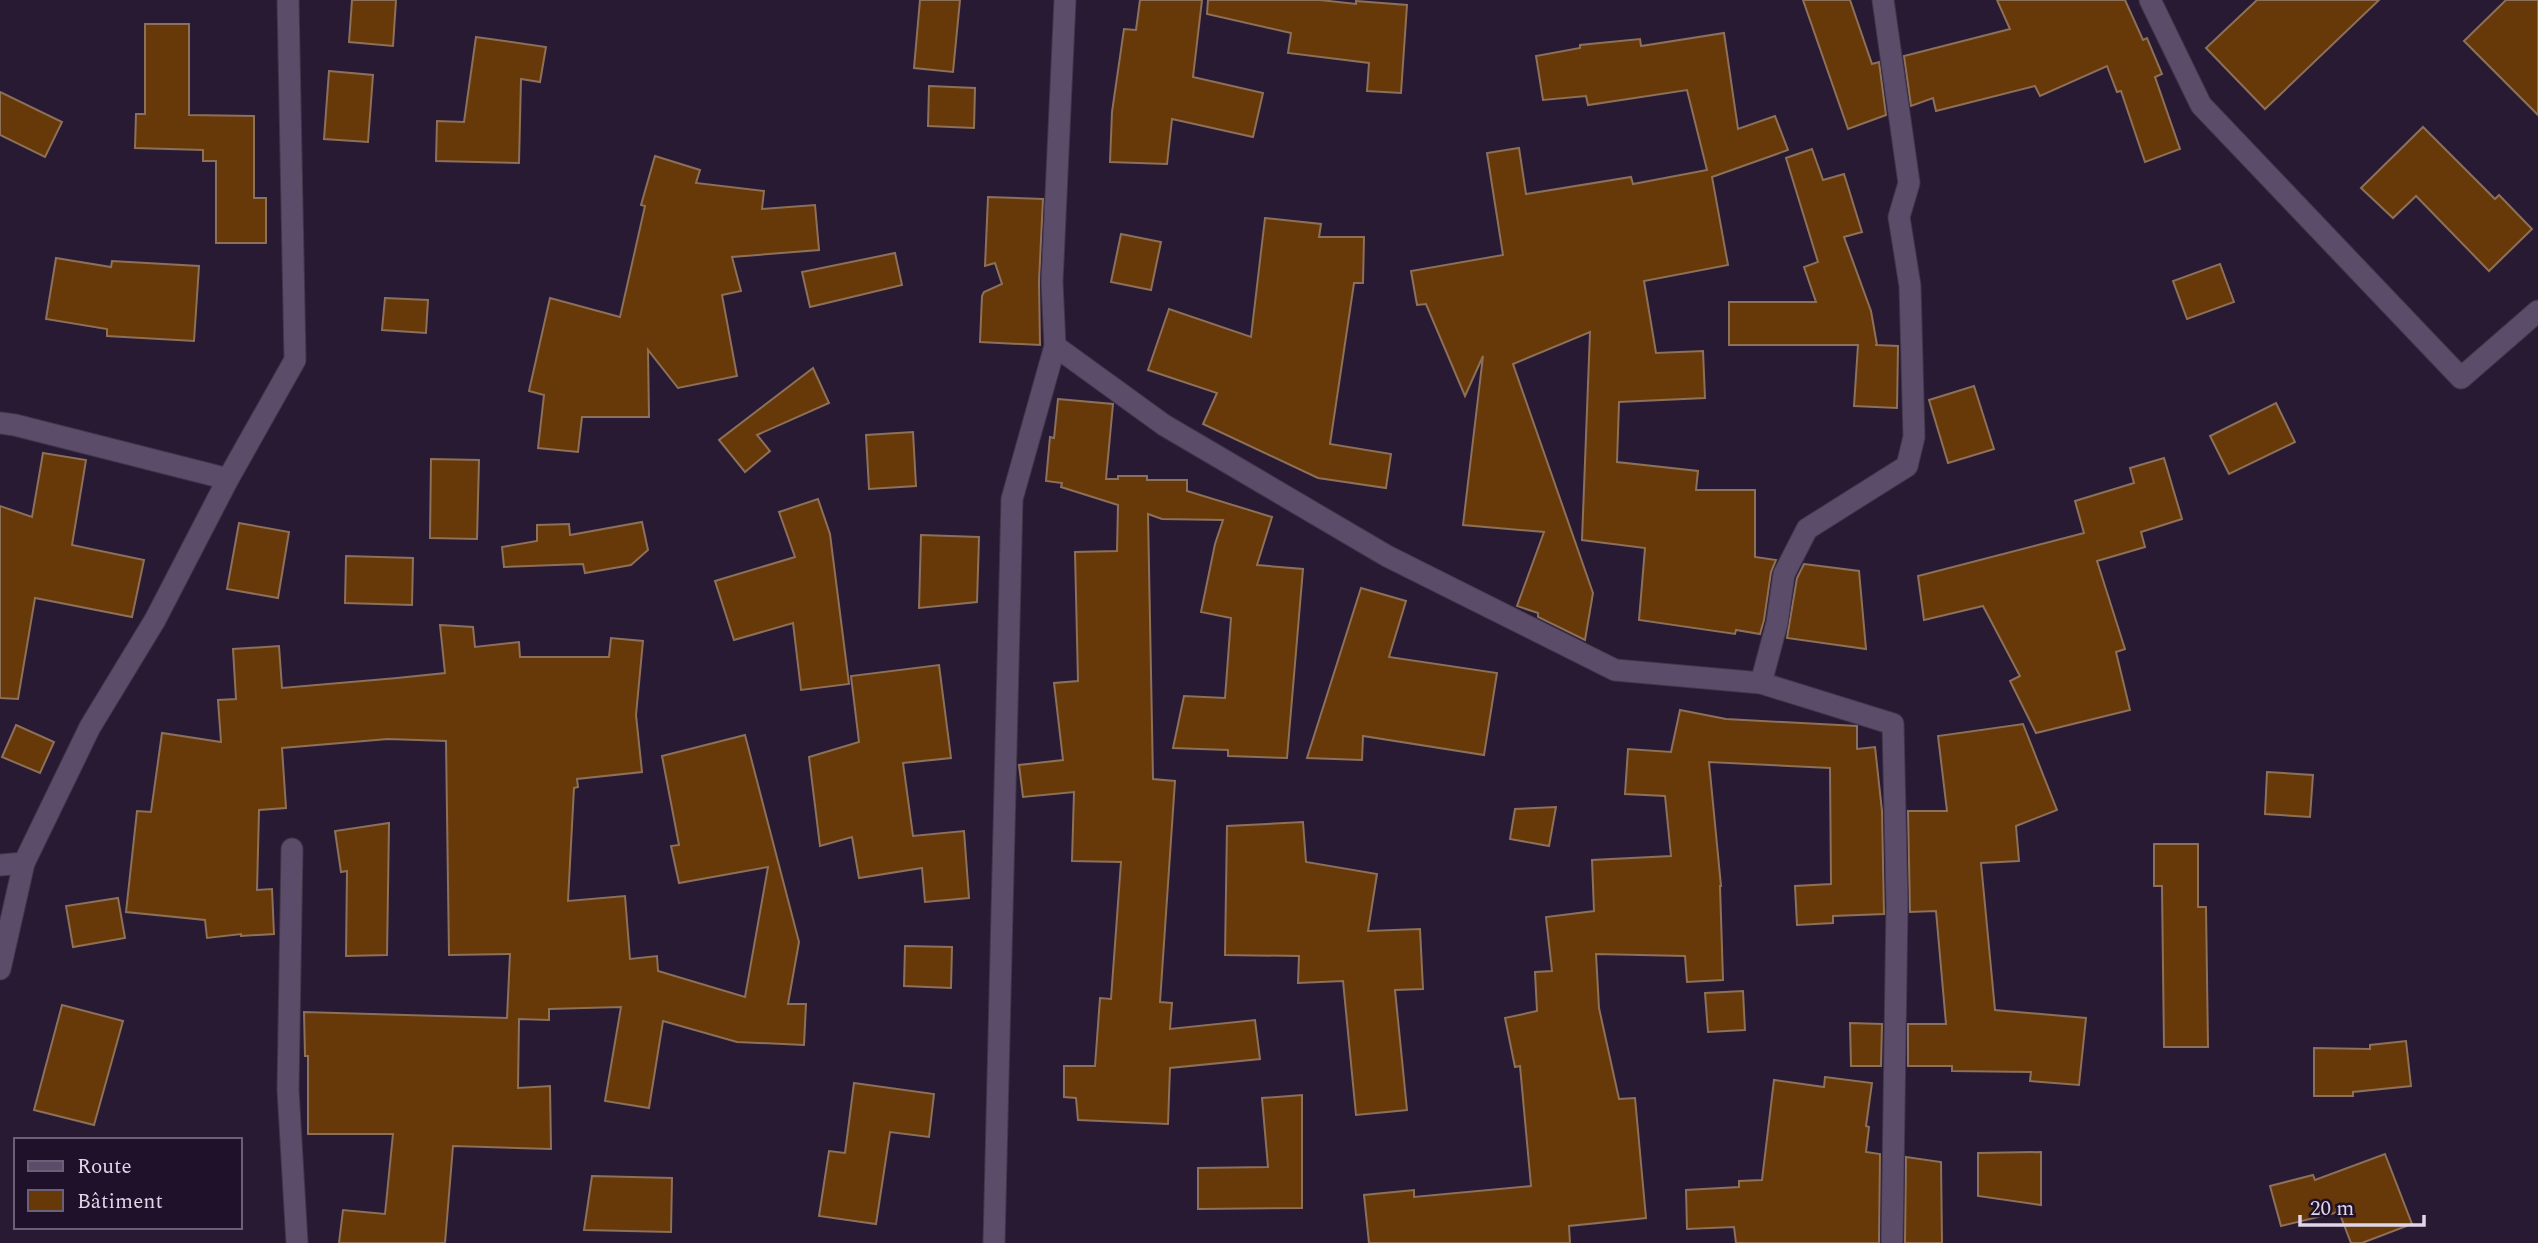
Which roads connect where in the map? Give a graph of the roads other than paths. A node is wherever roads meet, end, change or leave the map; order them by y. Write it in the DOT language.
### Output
graph roads {
  1 [pos="288,0"];
  2 [pos="1065,0"];
  3 [pos="1883,0"];
  4 [pos="2150,0"];
  5 [pos="2538,311"];
  6 [pos="1055,346"];
  7 [pos="0,423"];
  8 [pos="228,479"];
  9 [pos="1761,683"];
  10 [pos="292,849"];
  11 [pos="24,863"];
  12 [pos="0,865"];
  13 [pos="0,969"];
  14 [pos="297,1243"];
  15 [pos="994,1243"];
  16 [pos="1892,1243"];
  1 -- 8 [label="street"];
  2 -- 6 [label="street"];
  3 -- 9 [label="street"];
  4 -- 5 [label="street"];
  6 -- 9 [label="street"];
  6 -- 15 [label="street"];
  7 -- 8 [label="street"];
  8 -- 11 [label="street"];
  9 -- 16 [label="street"];
  10 -- 14 [label="street"];
  11 -- 12 [label="street"];
  11 -- 13 [label="street"];
}
